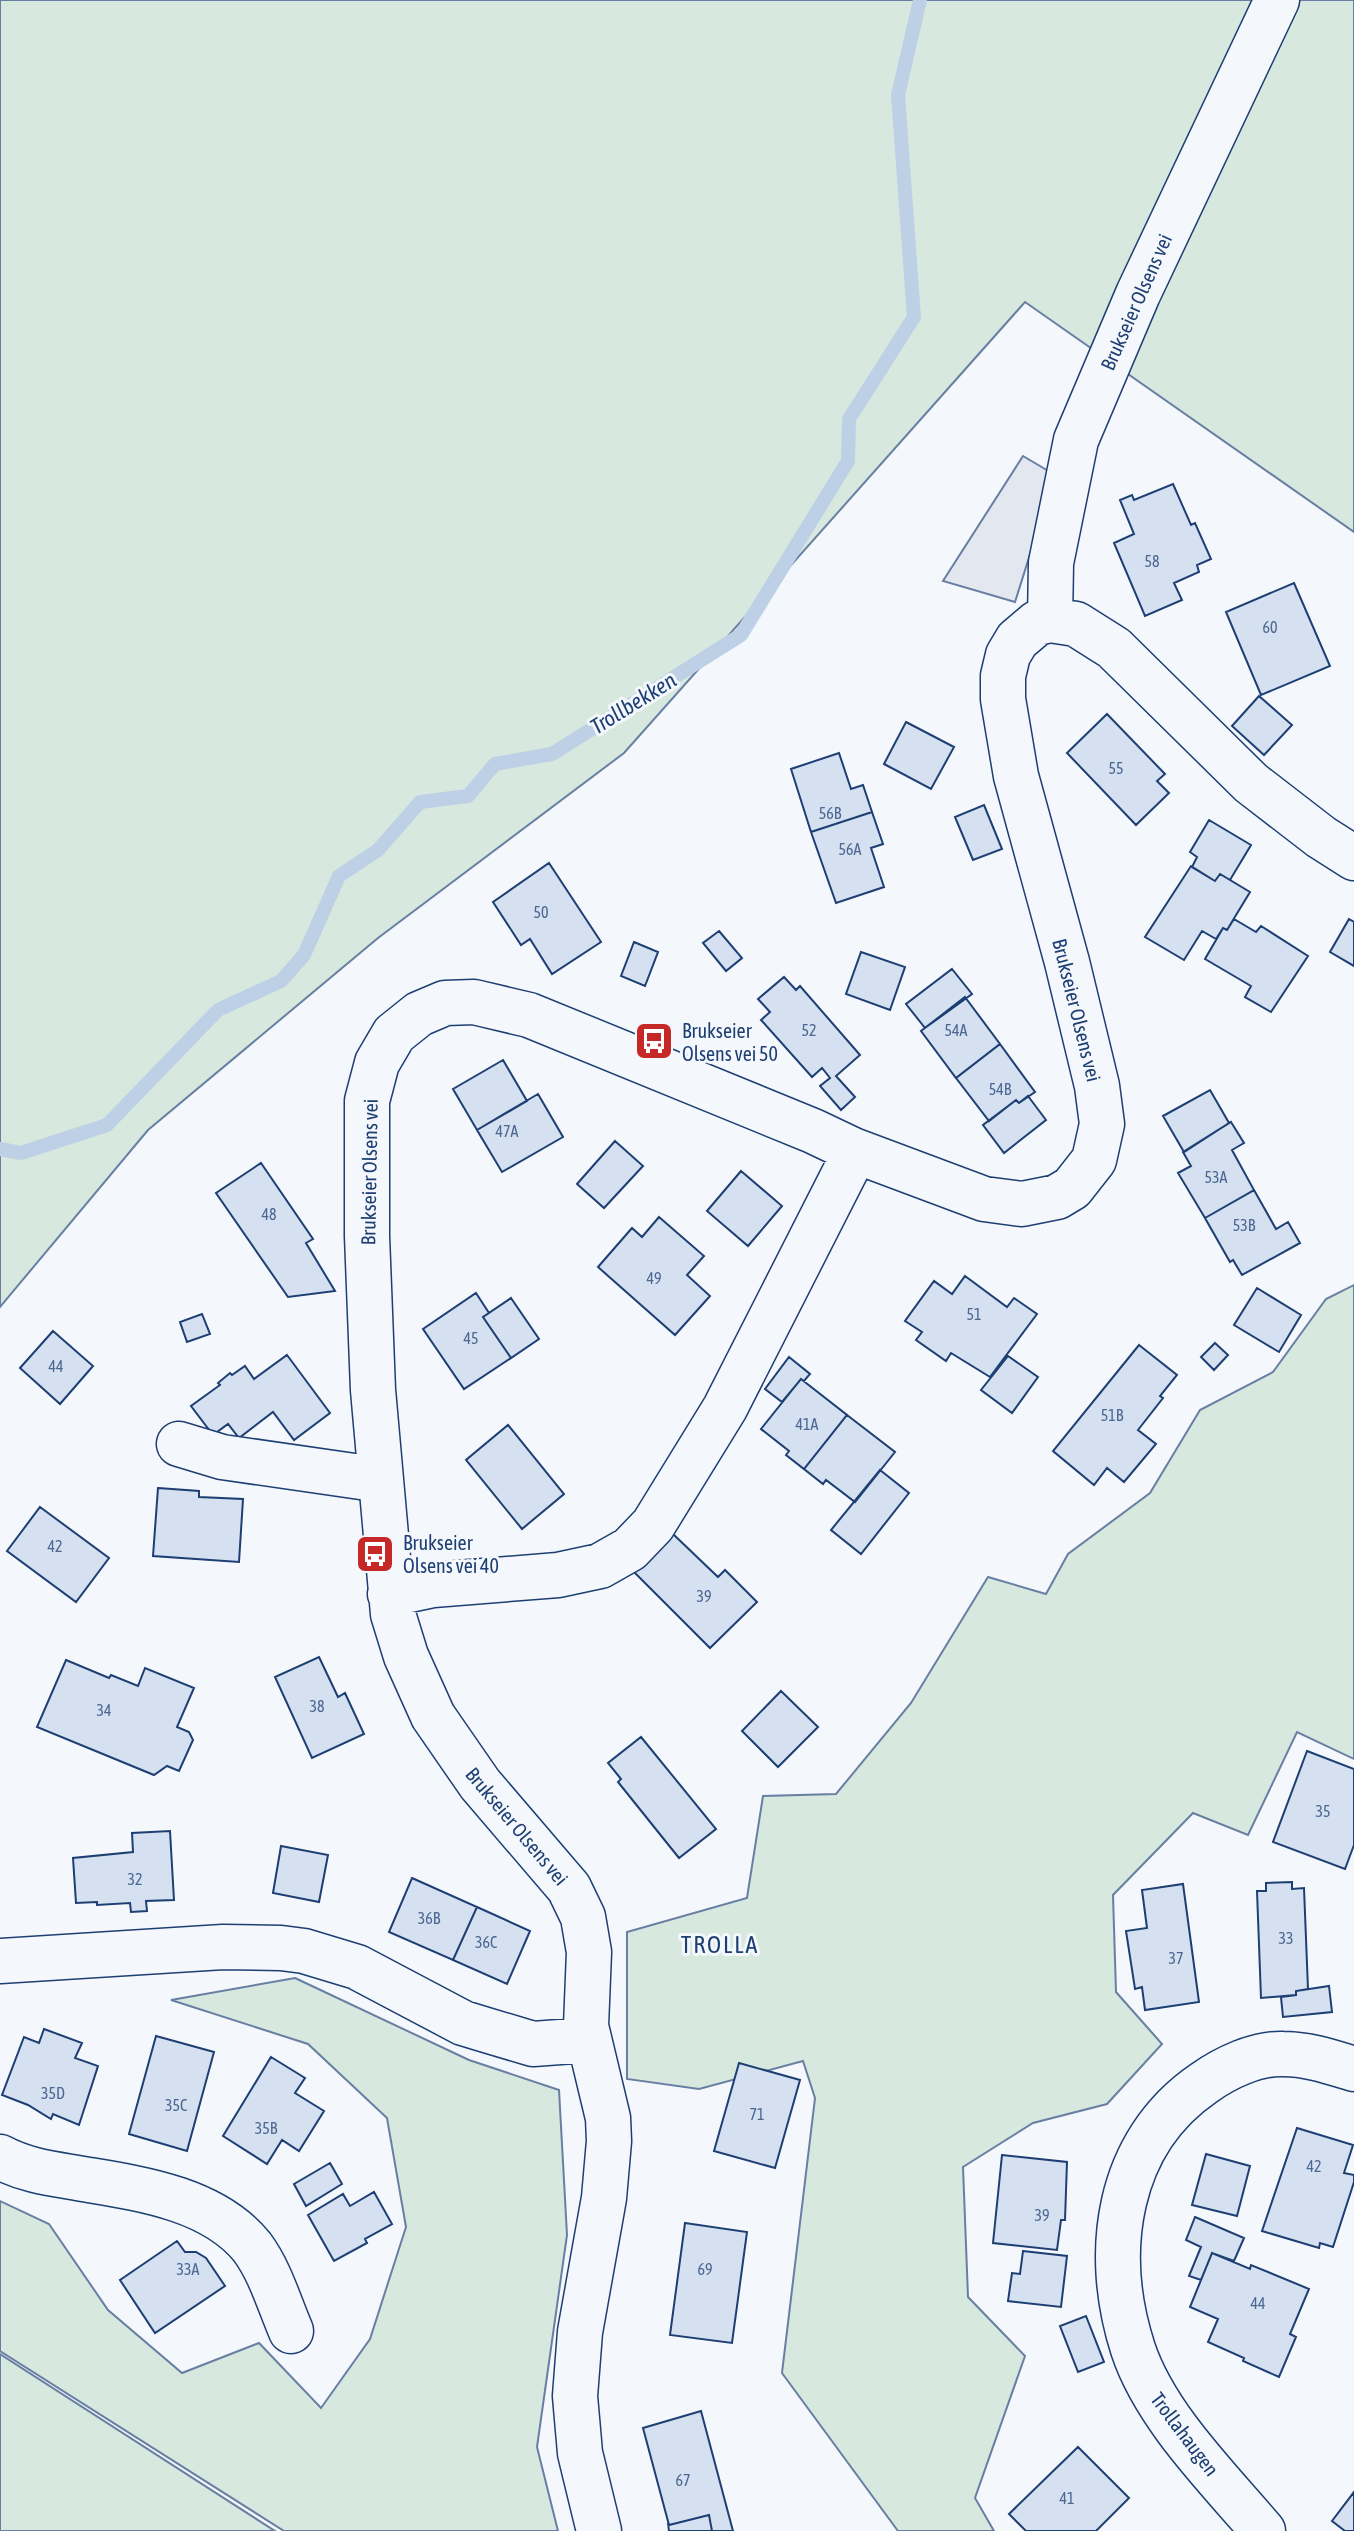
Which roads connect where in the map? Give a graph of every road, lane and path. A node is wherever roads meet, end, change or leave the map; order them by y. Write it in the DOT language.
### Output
graph roads {
  1 [pos="1277,0"];
  2 [pos="1050,620"];
  3 [pos="1354,858"];
  4 [pos="853,1150"];
  5 [pos="179,1444"];
  6 [pos="379,1477"];
  7 [pos="390,1594"];
  8 [pos="0,1961"];
  9 [pos="587,2040"];
  10 [pos="1354,2069"];
  11 [pos="0,2157"];
  12 [pos="291,2331"];
  13 [pos="599,2531"];
  14 [pos="1263,2531"];
  1 -- 2 [label="street, Brukseier Olsens vei"];
  2 -- 3 [label="street"];
  2 -- 4 [label="street, Brukseier Olsens vei"];
  4 -- 6 [label="street, Brukseier Olsens vei"];
  4 -- 7 [label="street"];
  5 -- 6 [label="street"];
  6 -- 7 [label="street, Brukseier Olsens vei"];
  7 -- 9 [label="street, Brukseier Olsens vei"];
  8 -- 9 [label="street"];
  9 -- 13 [label="street"];
  10 -- 14 [label="street, Trollahaugen"];
  11 -- 12 [label="street"];
}
